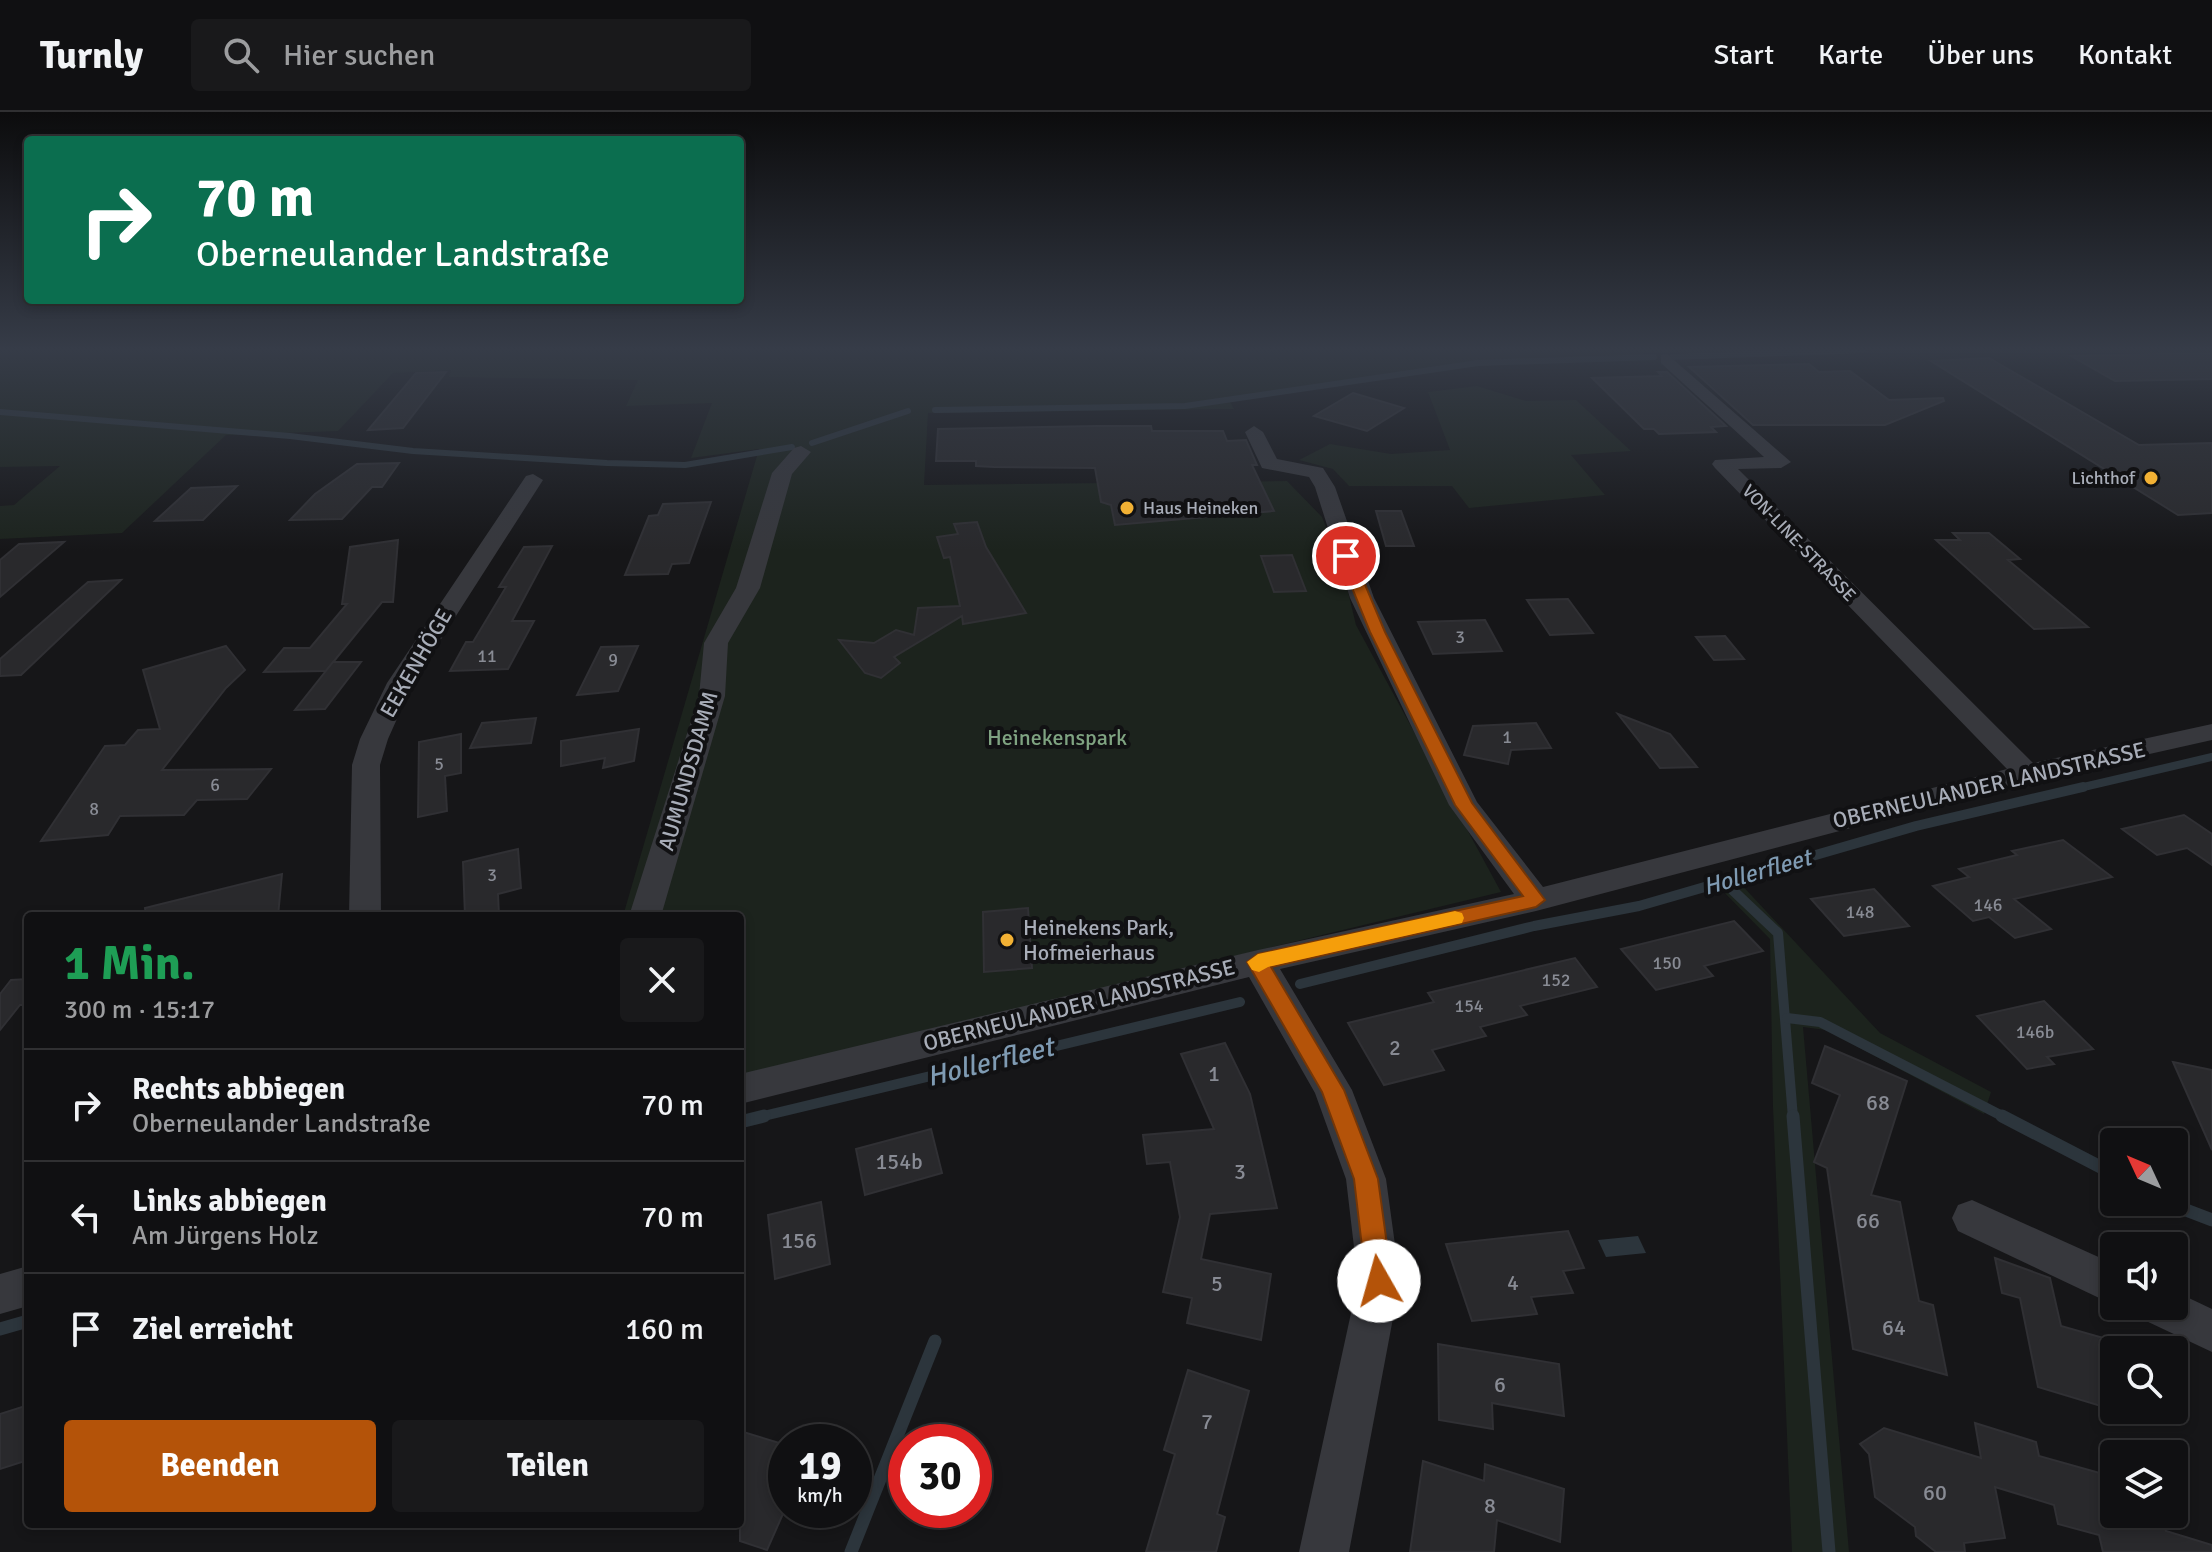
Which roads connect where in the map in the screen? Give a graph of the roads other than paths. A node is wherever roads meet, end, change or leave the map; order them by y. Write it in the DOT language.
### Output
graph roads {
  1 [pos="1731,417"];
  2 [pos="1254,432"];
  3 [pos="801,452"];
  4 [pos="533,480"];
  5 [pos="2212,732"];
  6 [pos="2027,773"];
  7 [pos="1536,900"];
  8 [pos="365,912"];
  9 [pos="646,912"];
  10 [pos="1258,962"];
  11 [pos="744,1088"];
  12 [pos="1972,1218"];
  13 [pos="2100,1278"];
  14 [pos="24,1287"];
  15 [pos="0,1294"];
  16 [pos="2188,1320"];
  17 [pos="2212,1331"];
  18 [pos="1324,1552"];
  1 -- 6 [label="street, VON-LINE-STRASSE"];
  2 -- 7 [label="street"];
  3 -- 9 [label="street, AUMUNDSDAMM"];
  4 -- 8 [label="street, EEKENHÖGE"];
  5 -- 6 [label="street, OBERNEULANDER LANDSTRASSE"];
  6 -- 7 [label="street, OBERNEULANDER LANDSTRASSE"];
  7 -- 10 [label="street, OBERNEULANDER LANDSTRASSE"];
  10 -- 11 [label="street, OBERNEULANDER LANDSTRASSE"];
  10 -- 18 [label="street"];
  12 -- 13 [label="street"];
  14 -- 15 [label="street"];
  16 -- 17 [label="street"];
}
